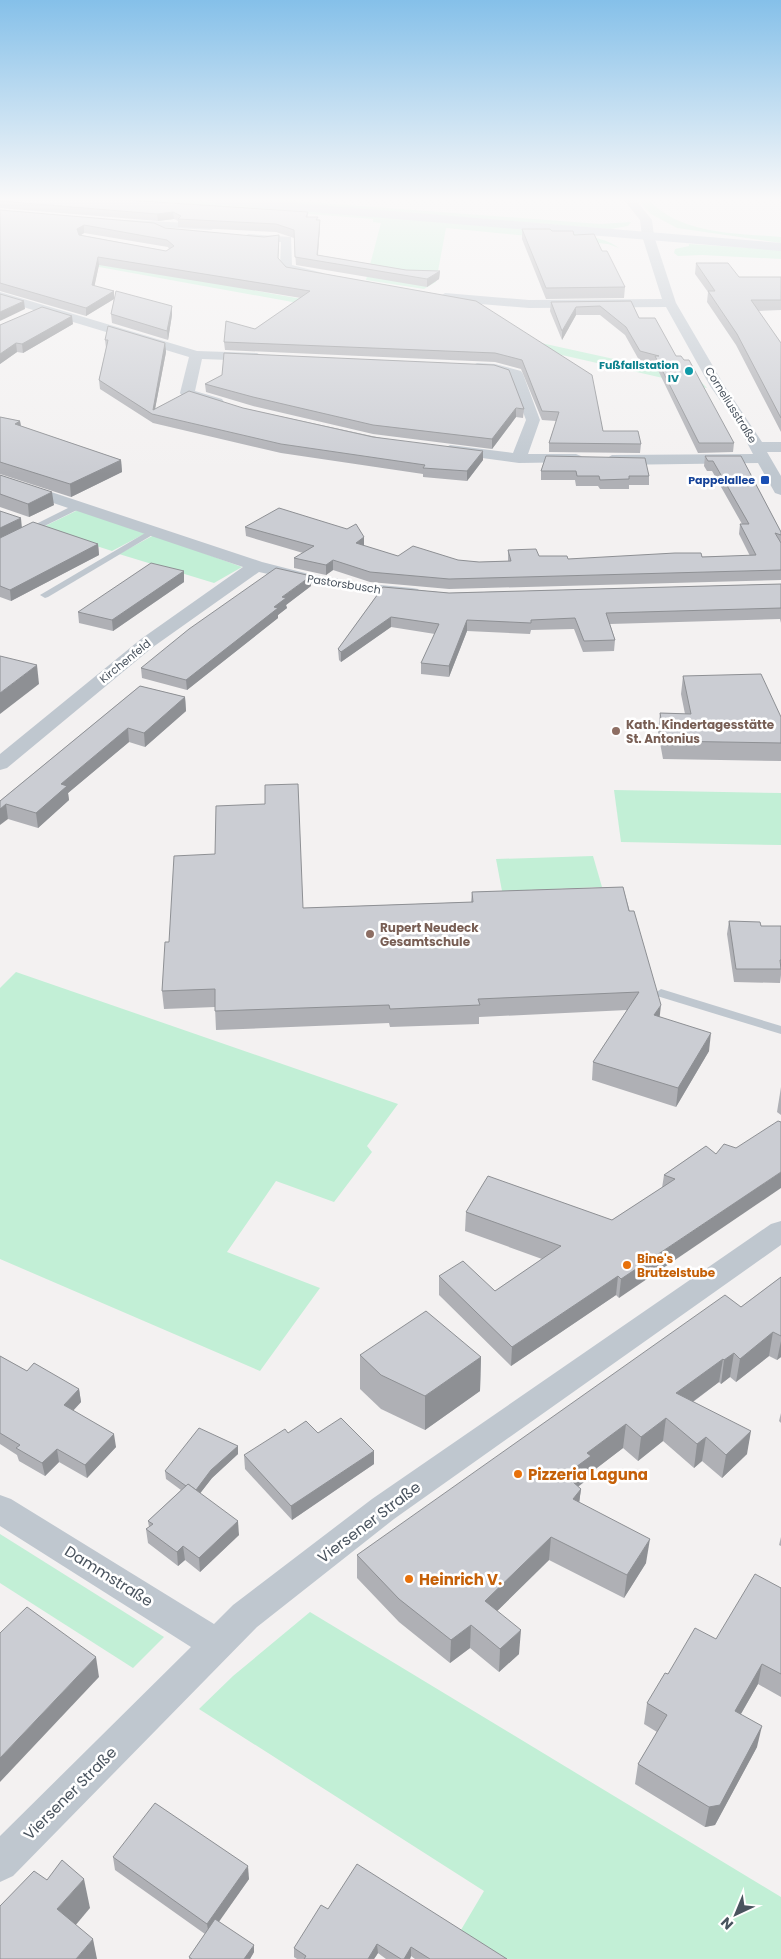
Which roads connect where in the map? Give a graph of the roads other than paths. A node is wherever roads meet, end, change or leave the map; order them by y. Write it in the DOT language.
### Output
graph roads {
  1 [pos="666,291"];
  2 [pos="429,294"];
  3 [pos="0,296"];
  4 [pos="670,303"];
  5 [pos="8,310"];
  6 [pos="24,310"];
  7 [pos="196,355"];
  8 [pos="275,358"];
  9 [pos="467,367"];
  10 [pos="231,407"];
  11 [pos="431,447"];
  12 [pos="781,447"];
  13 [pos="760,453"];
  14 [pos="520,458"];
  15 [pos="0,480"];
  16 [pos="781,490"];
  17 [pos="78,506"];
  18 [pos="155,531"];
  19 [pos="0,545"];
  20 [pos="256,566"];
  21 [pos="44,595"];
  22 [pos="431,595"];
  23 [pos="0,742"];
  24 [pos="21,748"];
  25 [pos="0,764"];
  26 [pos="661,993"];
  27 [pos="781,1030"];
  28 [pos="781,1231"];
  29 [pos="0,1510"];
  30 [pos="217,1644"];
  31 [pos="0,1863"];
  1 -- 4 [label="street, Corneliusstraße"];
  2 -- 4 [label="street"];
  3 -- 6 [label="street"];
  4 -- 13 [label="street, Corneliusstraße"];
  5 -- 6 [label="street"];
  6 -- 7 [label="street"];
  7 -- 8 [label="street"];
  7 -- 10 [label="street"];
  9 -- 14 [label="street"];
  11 -- 14 [label="street"];
  12 -- 13 [label="street"];
  13 -- 14 [label="street"];
  13 -- 16 [label="street, Corneliusstraße"];
  15 -- 17 [label="street, Pastorsbusch"];
  17 -- 18 [label="street, Pastorsbusch"];
  17 -- 19 [label="lane"];
  18 -- 20 [label="street, Pastorsbusch"];
  18 -- 21 [label="lane"];
  20 -- 22 [label="street, Pastorsbusch"];
  20 -- 24 [label="street, Kirchenfeld"];
  23 -- 24 [label="street"];
  24 -- 25 [label="street, Kirchenfeld"];
  26 -- 27 [label="lane"];
  28 -- 30 [label="street, Viersener Straße"];
  29 -- 30 [label="street, Dammstraße"];
  30 -- 31 [label="street, Viersener Straße"];
}
